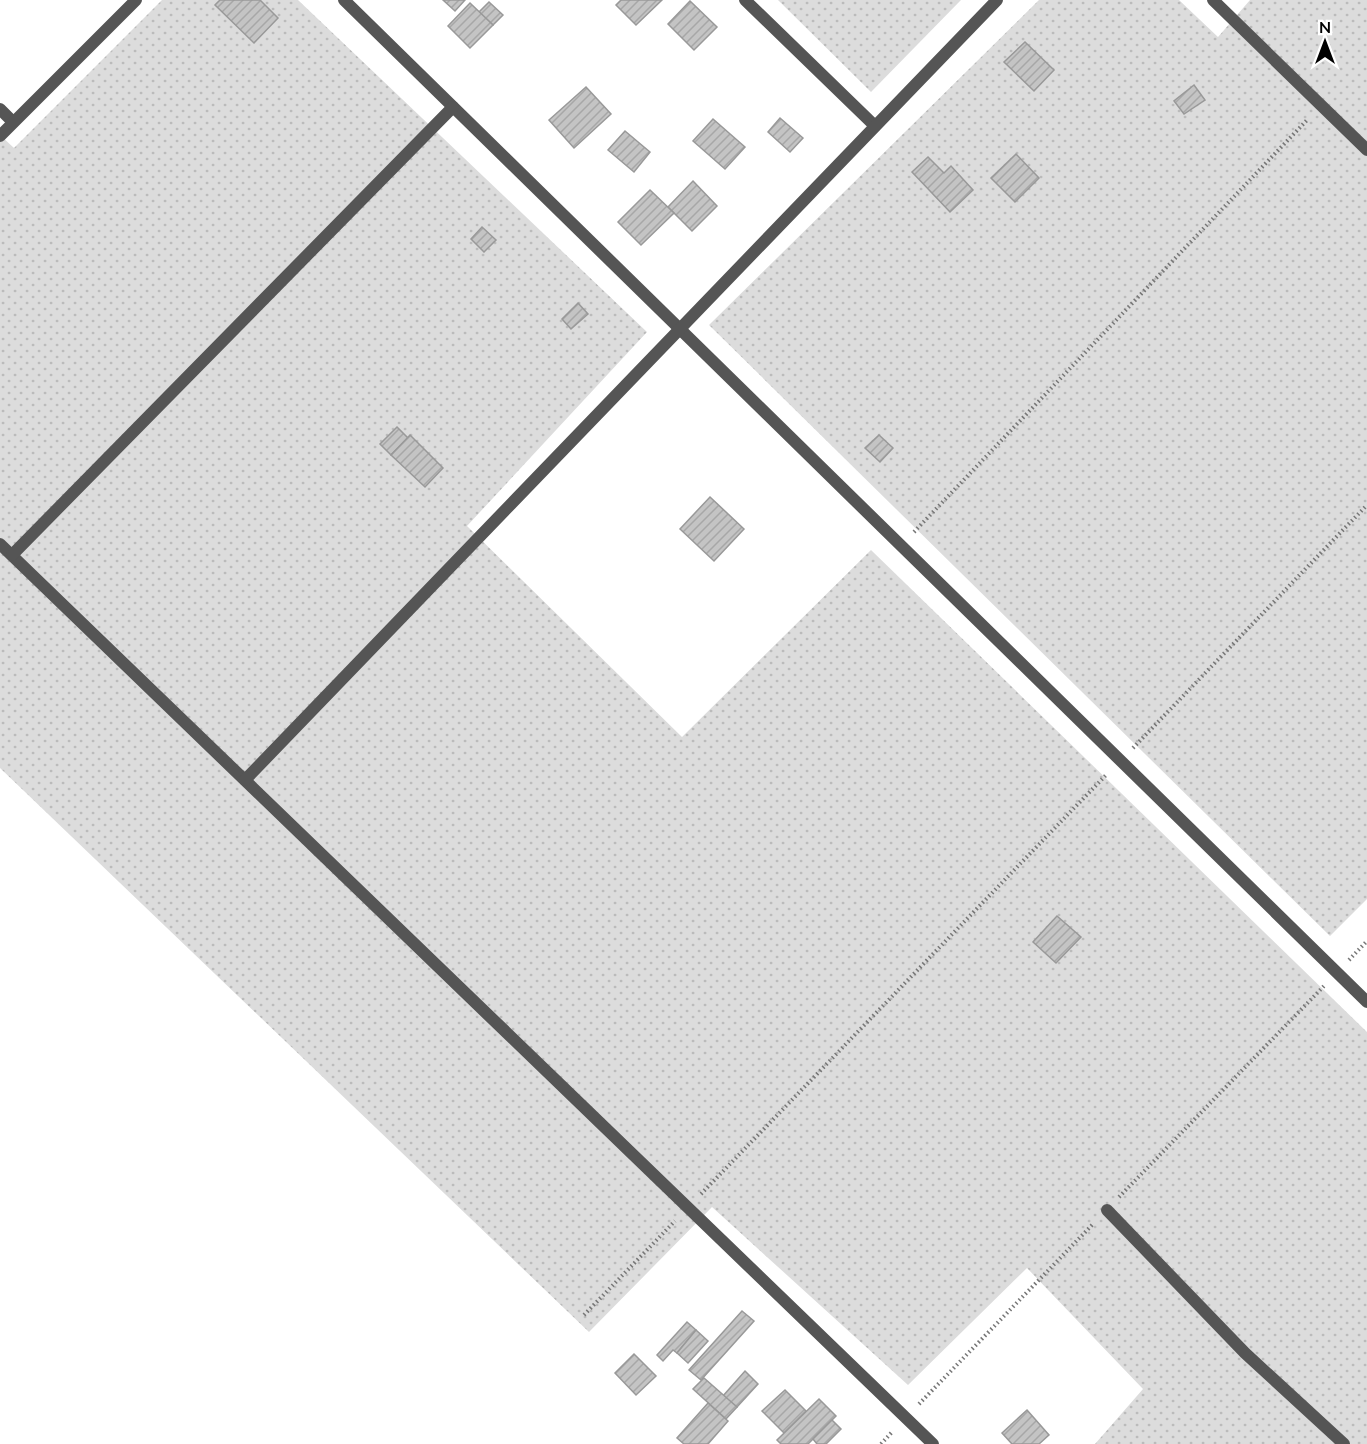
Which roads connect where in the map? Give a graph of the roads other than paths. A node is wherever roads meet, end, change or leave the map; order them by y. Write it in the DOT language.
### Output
graph roads {
  1 [pos="136,0"];
  2 [pos="344,0"];
  3 [pos="745,0"];
  4 [pos="997,0"];
  5 [pos="1213,0"];
  6 [pos="453,107"];
  7 [pos="0,109"];
  8 [pos="13,122"];
  9 [pos="875,126"];
  10 [pos="0,136"];
  11 [pos="1367,150"];
  12 [pos="679,328"];
  13 [pos="0,544"];
  14 [pos="12,555"];
  15 [pos="245,780"];
  16 [pos="1367,1002"];
  17 [pos="1107,1210"];
  18 [pos="933,1444"];
  19 [pos="1344,1444"];
  1 -- 8 [label="street"];
  2 -- 6 [label="street"];
  3 -- 9 [label="street"];
  4 -- 9 [label="street"];
  5 -- 11 [label="street"];
  6 -- 12 [label="street"];
  6 -- 14 [label="street"];
  7 -- 8 [label="street"];
  8 -- 10 [label="street"];
  9 -- 12 [label="street"];
  12 -- 15 [label="street"];
  12 -- 16 [label="street"];
  13 -- 14 [label="street"];
  14 -- 15 [label="street"];
  15 -- 18 [label="street"];
  17 -- 19 [label="street"];
}
